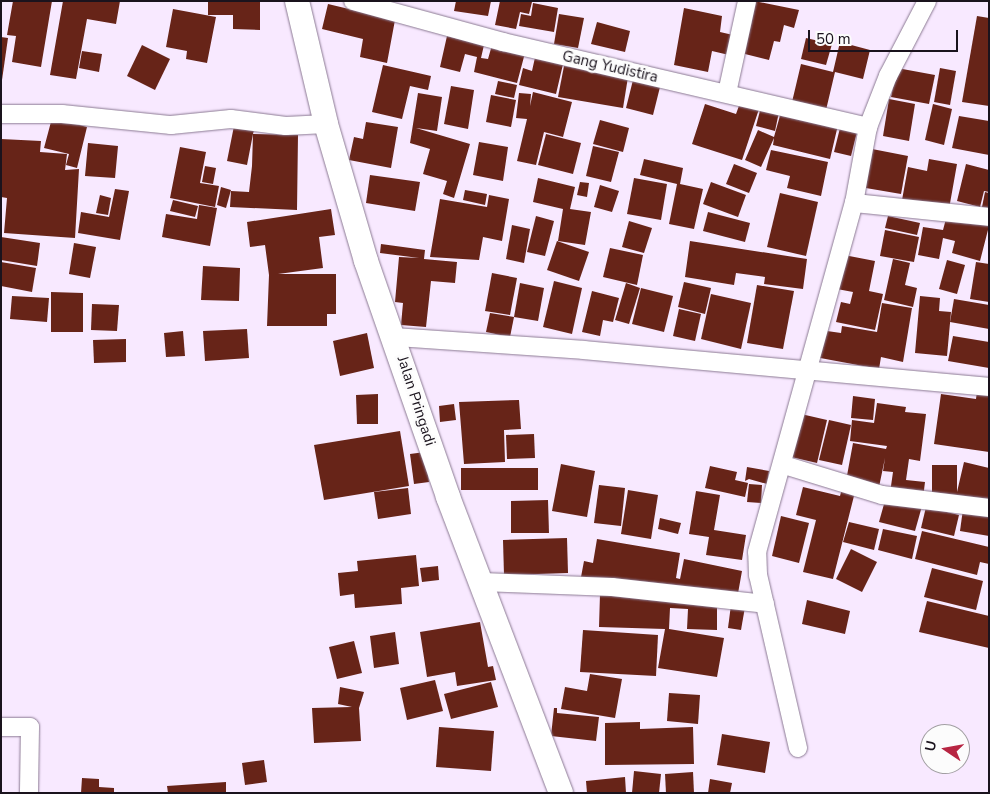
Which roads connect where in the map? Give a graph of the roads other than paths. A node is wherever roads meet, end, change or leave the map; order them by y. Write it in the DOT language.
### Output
graph roads {
  1 [pos="297,1"];
  2 [pos="354,1"];
  3 [pos="747,1"];
  4 [pos="927,1"];
  5 [pos="727,93"];
  6 [pos="1,114"];
  7 [pos="326,124"];
  8 [pos="868,127"];
  9 [pos="854,203"];
  10 [pos="989,216"];
  11 [pos="395,337"];
  12 [pos="806,373"];
  13 [pos="989,387"];
  14 [pos="784,464"];
  15 [pos="989,508"];
  16 [pos="482,582"];
  17 [pos="765,604"];
  18 [pos="1,727"];
  19 [pos="798,748"];
  20 [pos="29,793"];
  21 [pos="561,793"];
  1 -- 7 [label="street, Jalan Pringadi"];
  2 -- 5 [label="street, Gang Yudistira"];
  3 -- 5 [label="street"];
  4 -- 8 [label="street"];
  5 -- 8 [label="street, Gang Yudistira"];
  6 -- 7 [label="street"];
  7 -- 11 [label="street, Jalan Pringadi"];
  8 -- 9 [label="street"];
  9 -- 10 [label="street"];
  9 -- 12 [label="street"];
  11 -- 12 [label="street"];
  11 -- 16 [label="street, Jalan Pringadi"];
  12 -- 13 [label="street"];
  12 -- 14 [label="street"];
  14 -- 15 [label="street"];
  14 -- 17 [label="street"];
  16 -- 17 [label="street"];
  16 -- 21 [label="street, Jalan Pringadi"];
  17 -- 19 [label="street"];
  18 -- 20 [label="street"];
}
